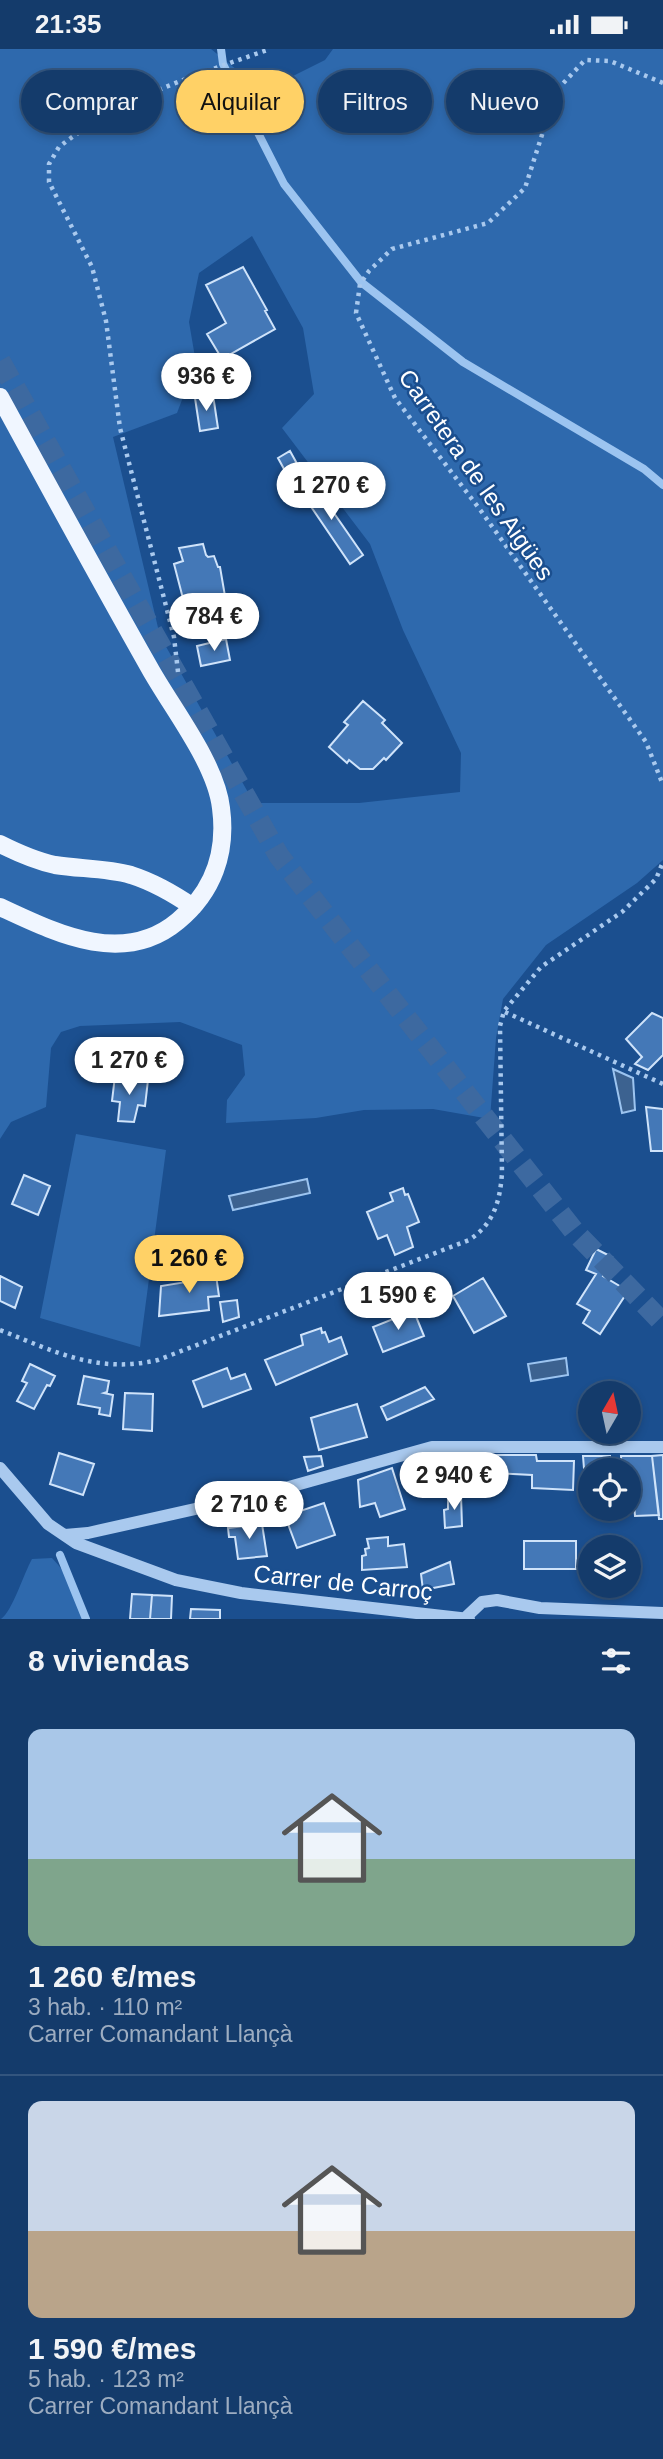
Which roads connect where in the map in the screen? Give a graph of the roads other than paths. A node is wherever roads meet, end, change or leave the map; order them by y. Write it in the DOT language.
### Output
graph roads {
  1 [pos="0,397"];
  2 [pos="0,843"];
  3 [pos="0,907"];
  4 [pos="193,907"];
  5 [pos="663,1447"];
  6 [pos="0,1468"];
  7 [pos="65,1535"];
  8 [pos="663,1613"];
  9 [pos="467,1618"];
  1 -- 4 [label="main road"];
  2 -- 4 [label="main road"];
  3 -- 4 [label="main road"];
  5 -- 7 [label="street"];
  6 -- 7 [label="street, Carrer de Carroç"];
  7 -- 9 [label="street, Carrer de Carroç"];
  8 -- 9 [label="street"];
}
